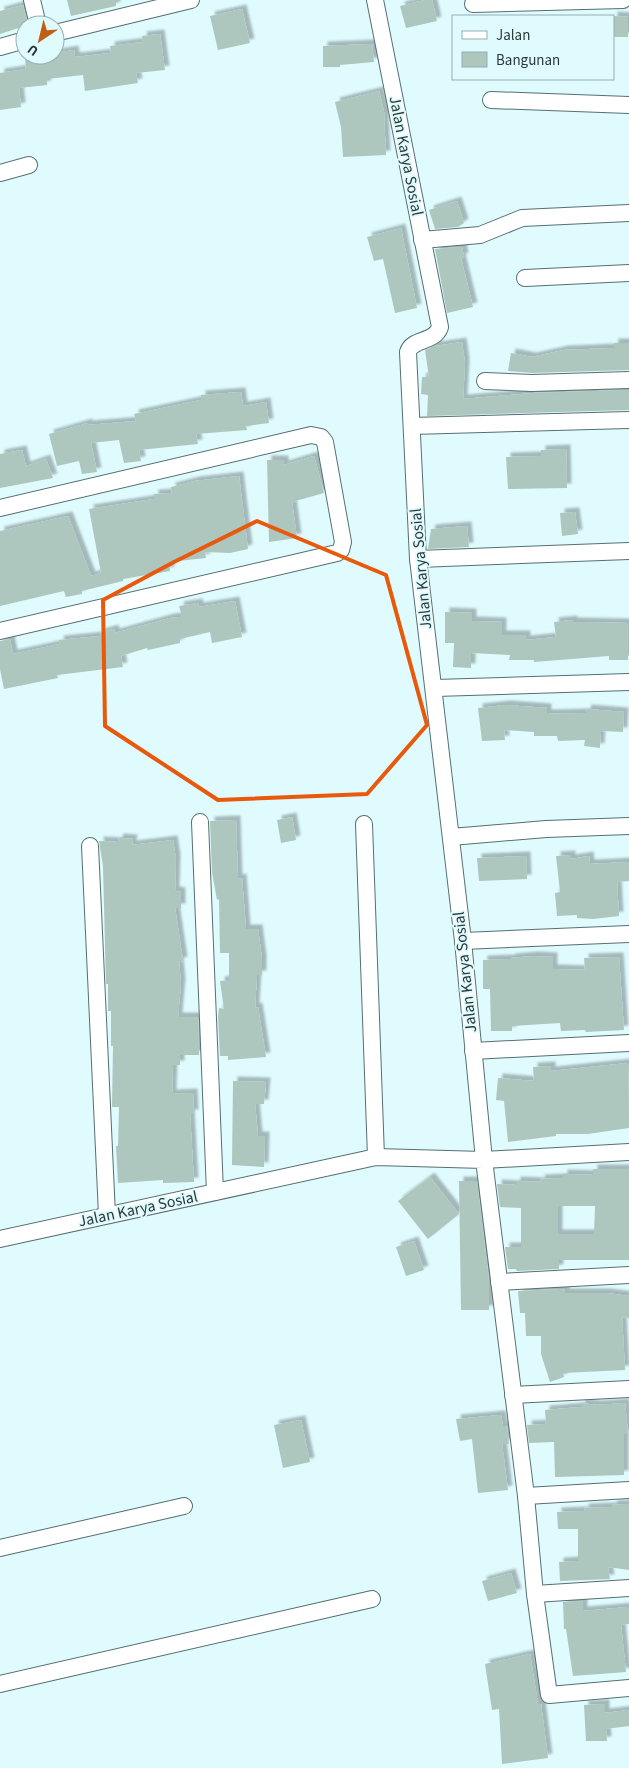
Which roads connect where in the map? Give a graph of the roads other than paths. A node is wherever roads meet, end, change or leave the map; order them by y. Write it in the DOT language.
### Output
graph roads {
  1 [pos="32,0"];
  2 [pos="191,0"];
  3 [pos="375,0"];
  4 [pos="623,0"];
  5 [pos="158,4"];
  6 [pos="473,4"];
  7 [pos="36,15"];
  8 [pos="65,30"];
  9 [pos="15,42"];
  10 [pos="0,46"];
  11 [pos="491,100"];
  12 [pos="629,105"];
  13 [pos="29,166"];
  14 [pos="0,173"];
  15 [pos="629,213"];
  16 [pos="422,240"];
  17 [pos="629,274"];
  18 [pos="525,278"];
  19 [pos="629,380"];
  20 [pos="485,381"];
  21 [pos="629,420"];
  22 [pos="412,426"];
  23 [pos="0,508"];
  24 [pos="629,551"];
  25 [pos="418,559"];
  26 [pos="0,631"];
  27 [pos="629,682"];
  28 [pos="435,688"];
  29 [pos="200,822"];
  30 [pos="364,824"];
  31 [pos="629,826"];
  32 [pos="450,837"];
  33 [pos="90,846"];
  34 [pos="629,934"];
  35 [pos="463,941"];
  36 [pos="629,1043"];
  37 [pos="473,1052"];
  38 [pos="629,1152"];
  39 [pos="376,1157"];
  40 [pos="484,1160"];
  41 [pos="215,1192"];
  42 [pos="107,1215"];
  43 [pos="0,1239"];
  44 [pos="629,1274"];
  45 [pos="499,1282"];
  46 [pos="629,1389"];
  47 [pos="513,1395"];
  48 [pos="629,1490"];
  49 [pos="526,1496"];
  50 [pos="184,1506"];
  51 [pos="0,1548"];
  52 [pos="629,1588"];
  53 [pos="534,1594"];
  54 [pos="372,1600"];
  55 [pos="0,1684"];
  56 [pos="629,1688"];
  1 -- 7 [label="street"];
  2 -- 5 [label="street"];
  3 -- 16 [label="street, Jalan Karya Sosial"];
  4 -- 6 [label="street"];
  5 -- 8 [label="street"];
  9 -- 10 [label="street"];
  11 -- 12 [label="street"];
  13 -- 14 [label="street"];
  15 -- 16 [label="street"];
  16 -- 22 [label="street, Jalan Karya Sosial"];
  17 -- 18 [label="street"];
  19 -- 20 [label="street"];
  21 -- 22 [label="street"];
  22 -- 25 [label="street, Jalan Karya Sosial"];
  23 -- 26 [label="street"];
  24 -- 25 [label="street"];
  25 -- 28 [label="street, Jalan Karya Sosial"];
  27 -- 28 [label="street"];
  28 -- 32 [label="street, Jalan Karya Sosial"];
  29 -- 41 [label="street"];
  30 -- 39 [label="street"];
  31 -- 32 [label="street"];
  32 -- 35 [label="street, Jalan Karya Sosial"];
  33 -- 42 [label="street"];
  34 -- 35 [label="street"];
  35 -- 37 [label="street, Jalan Karya Sosial"];
  36 -- 37 [label="street"];
  37 -- 40 [label="street, Jalan Karya Sosial"];
  38 -- 40 [label="street, Jalan Karya Sosial"];
  39 -- 40 [label="street, Jalan Karya Sosial"];
  39 -- 41 [label="street, Jalan Karya Sosial"];
  40 -- 45 [label="street"];
  41 -- 42 [label="street, Jalan Karya Sosial"];
  42 -- 43 [label="street, Jalan Karya Sosial"];
  44 -- 45 [label="street"];
  45 -- 47 [label="street"];
  46 -- 47 [label="street"];
  47 -- 49 [label="street"];
  48 -- 49 [label="street"];
  49 -- 53 [label="street"];
  50 -- 51 [label="street"];
  52 -- 53 [label="street"];
  53 -- 56 [label="street"];
  54 -- 55 [label="street"];
}
